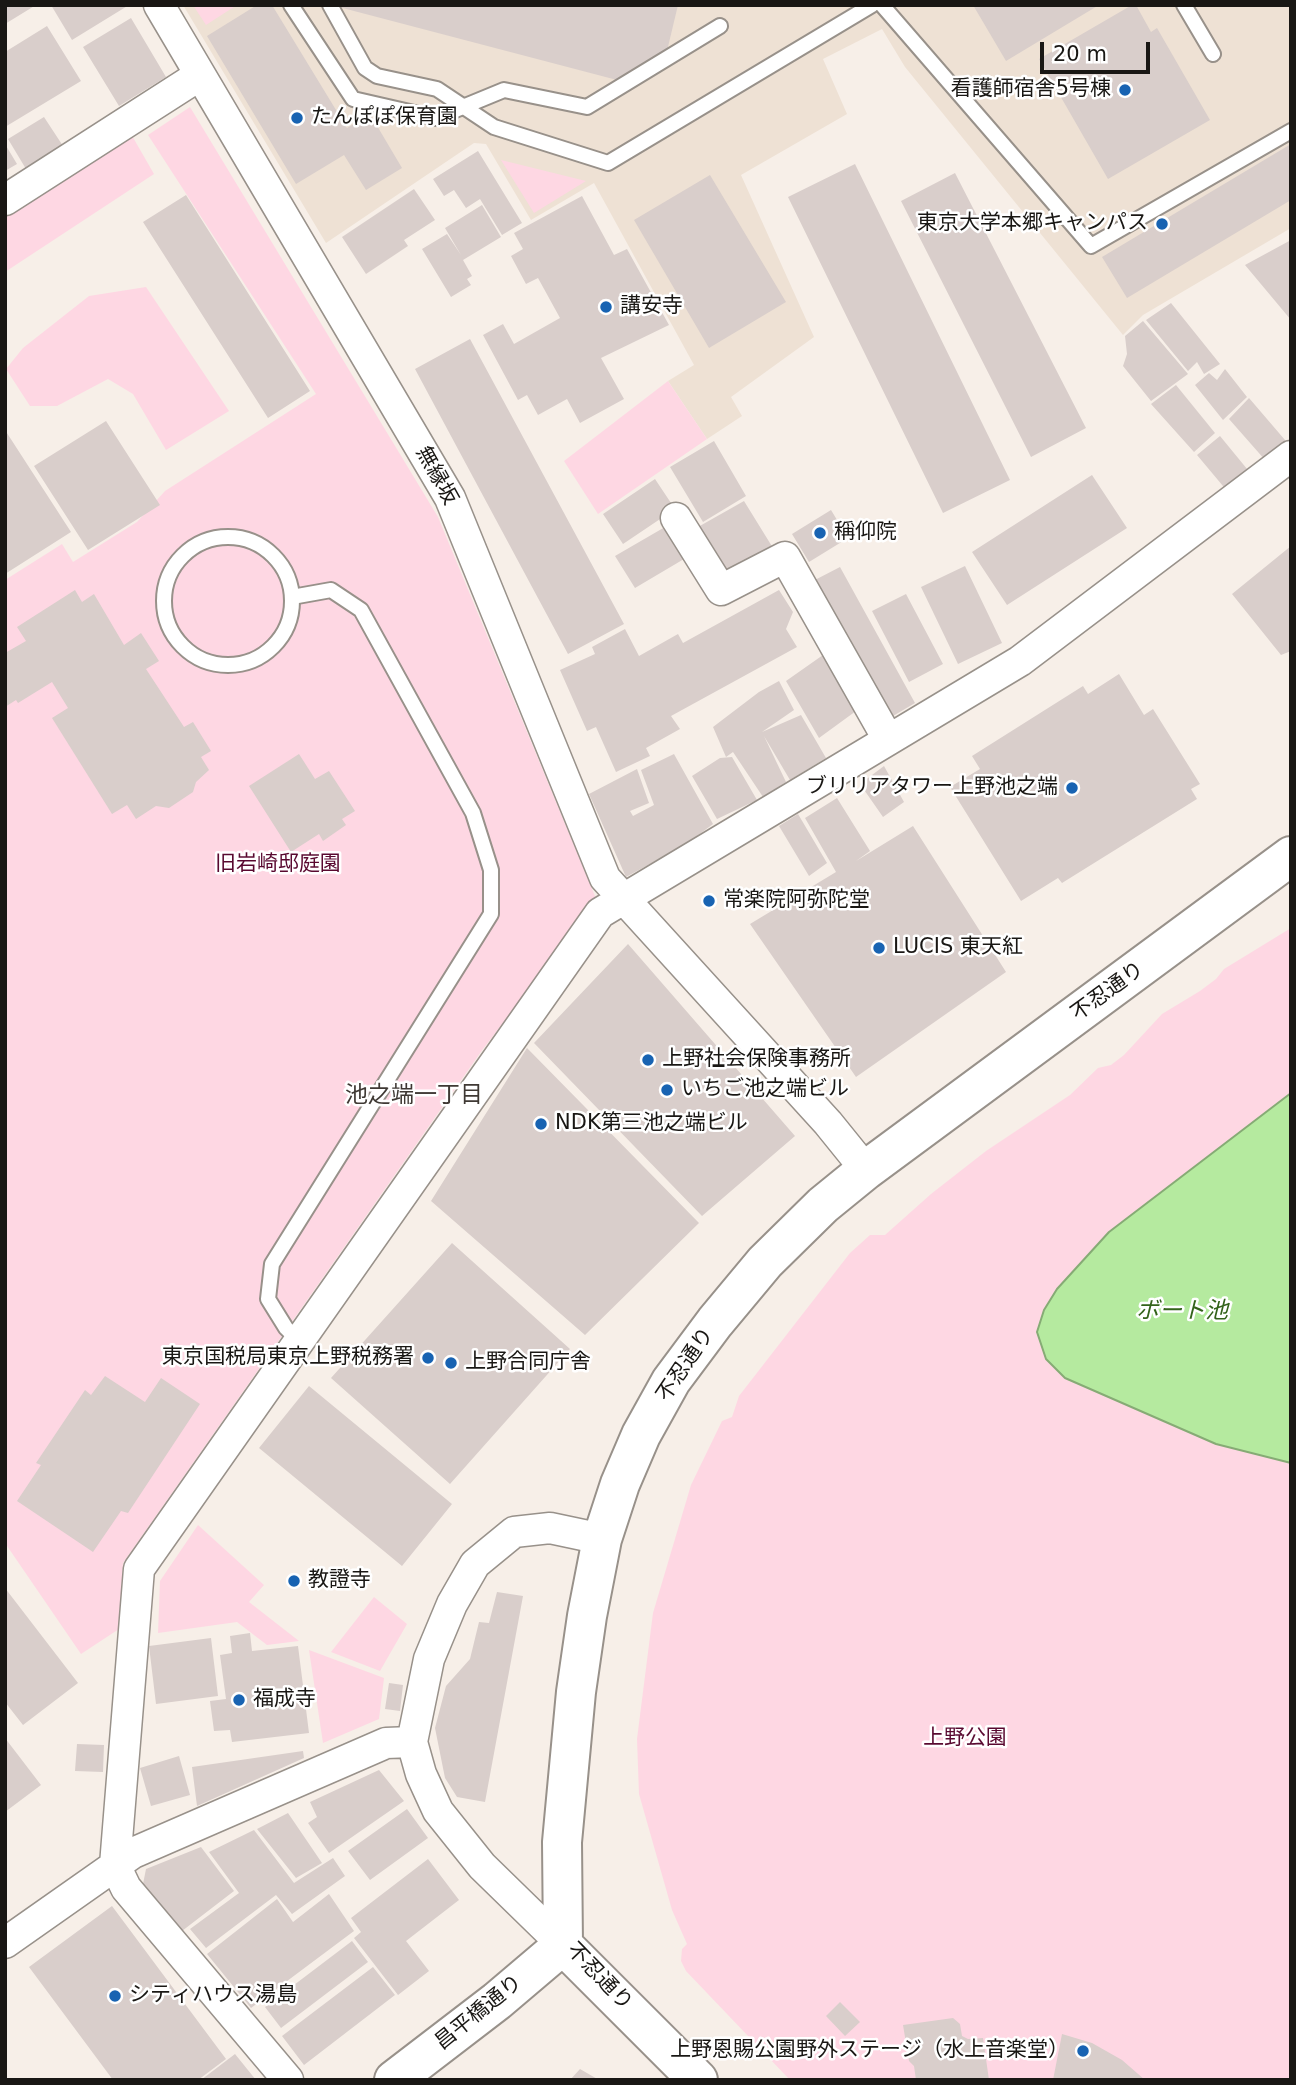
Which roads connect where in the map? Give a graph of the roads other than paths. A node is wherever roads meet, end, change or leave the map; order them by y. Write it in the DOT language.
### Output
graph roads {
  1 [pos="159,5"];
  2 [pos="291,5"];
  3 [pos="330,5"];
  4 [pos="872,5"];
  5 [pos="882,5"];
  6 [pos="1184,5"];
  7 [pos="720,26"];
  8 [pos="1213,54"];
  9 [pos="200,75"];
  10 [pos="462,107"];
  11 [pos="1291,131"];
  12 [pos="5,200"];
  13 [pos="1291,456"];
  14 [pos="676,518"];
  15 [pos="292,597"];
  16 [pos="888,739"];
  17 [pos="1291,856"];
  18 [pos="624,898"];
  19 [pos="866,1170"];
  20 [pos="299,1341"];
  21 [pos="603,1539"];
  22 [pos="412,1742"];
  23 [pos="116,1865"];
  24 [pos="5,1943"];
  25 [pos="563,1945"];
  26 [pos="288,2080"];
  27 [pos="394,2080"];
  28 [pos="698,2080"];
  1 -- 9 [label="street, 無縁坂"];
  2 -- 10 [label="lane"];
  3 -- 10 [label="lane"];
  4 -- 10 [label="lane"];
  5 -- 11 [label="lane"];
  6 -- 8 [label="lane"];
  7 -- 10 [label="lane"];
  9 -- 12 [label="street"];
  9 -- 18 [label="street, 無縁坂"];
  13 -- 16 [label="street"];
  14 -- 16 [label="street"];
  15 -- 15 [label="lane"];
  15 -- 20 [label="lane"];
  16 -- 18 [label="street"];
  17 -- 19 [label="main road, 不忍通り"];
  18 -- 19 [label="street, 無縁坂"];
  18 -- 20 [label="street"];
  19 -- 21 [label="main road, 不忍通り"];
  20 -- 23 [label="street"];
  21 -- 22 [label="street"];
  21 -- 25 [label="main road, 不忍通り"];
  22 -- 23 [label="street"];
  22 -- 25 [label="street"];
  23 -- 24 [label="street"];
  23 -- 26 [label="street"];
  25 -- 27 [label="main road, 昌平橋通り"];
  25 -- 28 [label="main road, 不忍通り"];
}
